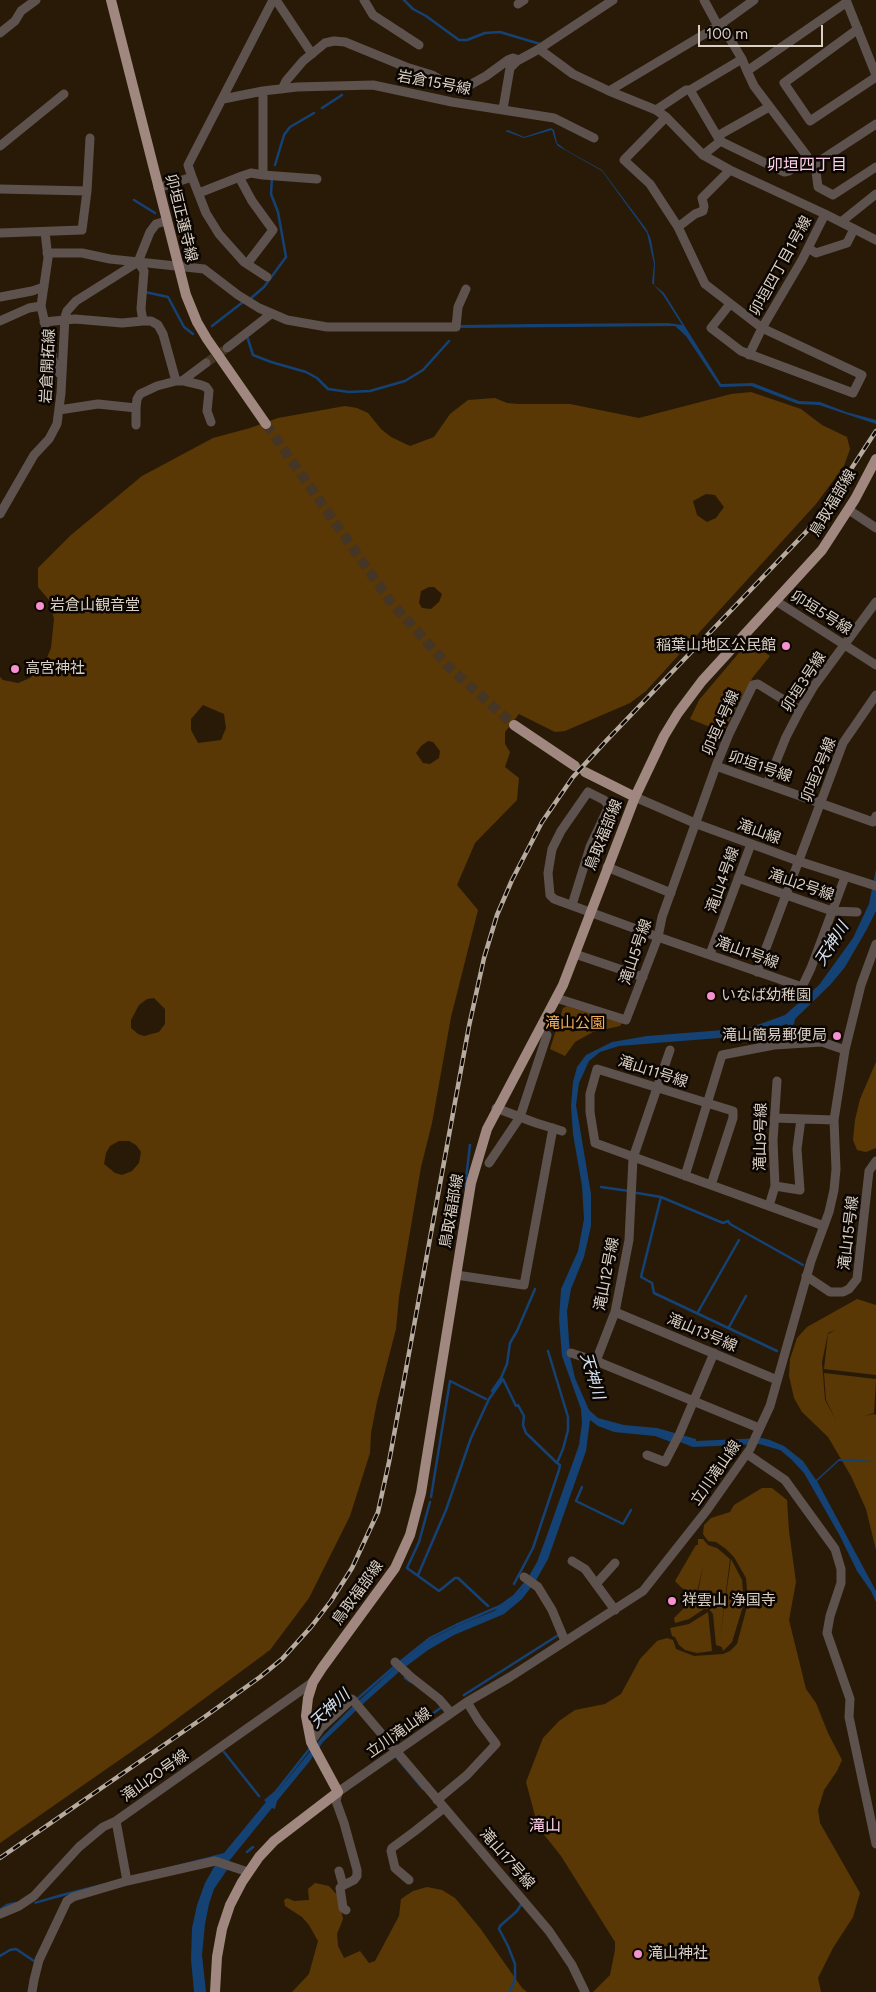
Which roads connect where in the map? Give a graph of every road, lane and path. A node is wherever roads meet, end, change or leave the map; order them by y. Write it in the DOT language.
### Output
graph roads {
  1 [pos="36,0"];
  2 [pos="111,0"];
  3 [pos="275,0"];
  4 [pos="376,0"];
  5 [pos="613,0"];
  6 [pos="704,0"];
  7 [pos="754,0"];
  8 [pos="847,1"];
  9 [pos="366,3"];
  10 [pos="719,25"];
  11 [pos="858,29"];
  12 [pos="0,33"];
  13 [pos="419,45"];
  14 [pos="539,49"];
  15 [pos="312,54"];
  16 [pos="742,59"];
  17 [pos="519,60"];
  18 [pos="747,71"];
  19 [pos="876,76"];
  20 [pos="282,89"];
  21 [pos="456,89"];
  22 [pos="690,90"];
  23 [pos="609,91"];
  24 [pos="263,92"];
  25 [pos="64,94"];
  26 [pos="223,99"];
  27 [pos="452,102"];
  28 [pos="769,107"];
  29 [pos="503,109"];
  30 [pos="656,110"];
  31 [pos="666,117"];
  32 [pos="876,124"];
  33 [pos="90,138"];
  34 [pos="594,138"];
  35 [pos="720,141"];
  36 [pos="0,146"];
  37 [pos="703,156"];
  38 [pos="807,156"];
  39 [pos="814,164"];
  40 [pos="876,167"];
  41 [pos="730,170"];
  42 [pos="263,174"];
  43 [pos="192,177"];
  44 [pos="239,177"];
  45 [pos="318,179"];
  46 [pos="158,188"];
  47 [pos="0,189"];
  48 [pos="87,190"];
  49 [pos="199,193"];
  50 [pos="876,194"];
  51 [pos="825,214"];
  52 [pos="166,221"];
  53 [pos="841,222"];
  54 [pos="678,227"];
  55 [pos="854,229"];
  56 [pos="45,232"];
  57 [pos="0,233"];
  58 [pos="876,240"];
  59 [pos="808,248"];
  60 [pos="47,253"];
  61 [pos="138,262"];
  62 [pos="247,264"];
  63 [pos="178,267"];
  64 [pos="267,277"];
  65 [pos="466,289"];
  66 [pos="44,290"];
  67 [pos="0,297"];
  68 [pos="730,304"];
  69 [pos="41,306"];
  70 [pos="271,314"];
  71 [pos="0,320"];
  72 [pos="65,320"];
  73 [pos="142,321"];
  74 [pos="44,322"];
  75 [pos="762,328"];
  76 [pos="227,348"];
  77 [pos="749,355"];
  78 [pos="206,363"];
  79 [pos="62,375"];
  80 [pos="179,381"];
  81 [pos="136,408"];
  82 [pos="59,410"];
  83 [pos="211,422"];
  84 [pos="136,424"];
  85 [pos="266,424"];
  86 [pos="876,459"];
  87 [pos="849,510"];
  88 [pos="0,514"];
  89 [pos="876,528"];
  90 [pos="776,601"];
  91 [pos="876,602"];
  92 [pos="846,644"];
  93 [pos="876,665"];
  94 [pos="876,695"];
  95 [pos="800,710"];
  96 [pos="514,725"];
  97 [pos="575,766"];
  98 [pos="716,766"];
  99 [pos="585,772"];
  100 [pos="598,779"];
  101 [pos="767,784"];
  102 [pos="588,792"];
  103 [pos="635,796"];
  104 [pos="819,803"];
  105 [pos="876,816"];
  106 [pos="697,824"];
  107 [pos="751,844"];
  108 [pos="798,861"];
  109 [pos="607,866"];
  110 [pos="845,877"];
  111 [pos="738,878"];
  112 [pos="873,885"];
  113 [pos="671,893"];
  114 [pos="786,895"];
  115 [pos="572,905"];
  116 [pos="832,911"];
  117 [pos="590,912"];
  118 [pos="857,912"];
  119 [pos="658,937"];
  120 [pos="876,944"];
  121 [pos="575,954"];
  122 [pos="710,954"];
  123 [pos="757,972"];
  124 [pos="643,977"];
  125 [pos="556,998"];
  126 [pos="547,1035"];
  127 [pos="670,1050"];
  128 [pos="845,1050"];
  129 [pos="777,1081"];
  130 [pos="656,1088"];
  131 [pos="707,1104"];
  132 [pos="496,1108"];
  133 [pos="520,1117"];
  134 [pos="775,1118"];
  135 [pos="801,1119"];
  136 [pos="834,1120"];
  137 [pos="553,1128"];
  138 [pos="562,1131"];
  139 [pos="633,1158"];
  140 [pos="876,1161"];
  141 [pos="489,1164"];
  142 [pos="685,1176"];
  143 [pos="712,1185"];
  144 [pos="775,1186"];
  145 [pos="769,1206"];
  146 [pos="824,1226"];
  147 [pos="456,1275"];
  148 [pos="806,1276"];
  149 [pos="616,1312"];
  150 [pos="571,1353"];
  151 [pos="714,1353"];
  152 [pos="596,1361"];
  153 [pos="777,1380"];
  154 [pos="693,1402"];
  155 [pos="758,1432"];
  156 [pos="748,1452"];
  157 [pos="647,1455"];
  158 [pos="572,1560"];
  159 [pos="615,1563"];
  160 [pos="525,1578"];
  161 [pos="596,1584"];
  162 [pos="615,1610"];
  163 [pos="565,1641"];
  164 [pos="395,1662"];
  165 [pos="313,1682"];
  166 [pos="467,1702"];
  167 [pos="451,1713"];
  168 [pos="311,1743"];
  169 [pos="396,1751"];
  170 [pos="338,1792"];
  171 [pos="440,1804"];
  172 [pos="116,1821"];
  173 [pos="876,1844"];
  174 [pos="339,1871"];
  175 [pos="248,1872"];
  176 [pos="409,1880"];
  177 [pos="127,1881"];
  178 [pos="343,1885"];
  179 [pos="346,1910"];
  180 [pos="0,1914"];
  181 [pos="32,1992"];
  182 [pos="215,1992"];
  183 [pos="585,1992"];
  1 -- 12 [label="street"];
  2 -- 46 [label="main road, 卯垣正蓮寺線"];
  3 -- 15 [label="street"];
  3 -- 26 [label="street"];
  4 -- 9 [label="street"];
  5 -- 14 [label="street"];
  6 -- 10 [label="street"];
  7 -- 10 [label="street"];
  8 -- 11 [label="street"];
  8 -- 18 [label="street"];
  9 -- 13 [label="street"];
  10 -- 16 [label="street"];
  10 -- 23 [label="street"];
  11 -- 19 [label="street"];
  11 -- 19 [label="street"];
  14 -- 17 [label="street"];
  14 -- 23 [label="street"];
  15 -- 20 [label="street"];
  15 -- 21 [label="street"];
  16 -- 18 [label="street"];
  16 -- 22 [label="street"];
  17 -- 21 [label="street"];
  17 -- 29 [label="street"];
  18 -- 28 [label="street"];
  20 -- 24 [label="street, 岩倉15号線"];
  20 -- 27 [label="street, 岩倉15号線"];
  21 -- 27 [label="street"];
  22 -- 30 [label="street"];
  22 -- 35 [label="street"];
  23 -- 30 [label="street"];
  24 -- 26 [label="street, 岩倉15号線"];
  24 -- 42 [label="street"];
  25 -- 36 [label="street"];
  26 -- 43 [label="street"];
  27 -- 29 [label="street, 岩倉15号線"];
  28 -- 35 [label="street"];
  28 -- 38 [label="street"];
  29 -- 34 [label="street, 岩倉15号線"];
  30 -- 31 [label="street"];
  31 -- 37 [label="street"];
  31 -- 54 [label="street"];
  32 -- 39 [label="street"];
  33 -- 48 [label="street"];
  35 -- 37 [label="street"];
  35 -- 38 [label="street"];
  37 -- 41 [label="street"];
  38 -- 39 [label="street"];
  39 -- 40 [label="street"];
  41 -- 51 [label="street"];
  41 -- 54 [label="street"];
  42 -- 44 [label="street"];
  42 -- 45 [label="street"];
  43 -- 46 [label="street"];
  43 -- 49 [label="street"];
  44 -- 49 [label="street"];
  44 -- 62 [label="street"];
  46 -- 52 [label="main road, 卯垣正蓮寺線"];
  47 -- 48 [label="street"];
  48 -- 56 [label="street"];
  49 -- 62 [label="street"];
  50 -- 53 [label="street"];
  51 -- 53 [label="street, 卯垣四丁目1号線"];
  51 -- 59 [label="street, 卯垣四丁目1号線"];
  52 -- 61 [label="street"];
  52 -- 63 [label="main road, 卯垣正蓮寺線"];
  53 -- 55 [label="street, 卯垣四丁目1号線"];
  54 -- 68 [label="street"];
  55 -- 58 [label="street, 卯垣四丁目1号線"];
  55 -- 59 [label="street"];
  56 -- 57 [label="street"];
  56 -- 60 [label="street"];
  59 -- 75 [label="street, 卯垣四丁目1号線"];
  60 -- 61 [label="street"];
  60 -- 66 [label="street"];
  61 -- 63 [label="street"];
  61 -- 72 [label="street, 岩倉開拓線"];
  61 -- 73 [label="street"];
  62 -- 64 [label="street"];
  63 -- 70 [label="street"];
  63 -- 85 [label="main road, 卯垣正蓮寺線"];
  65 -- 70 [label="street"];
  66 -- 67 [label="street"];
  66 -- 69 [label="street"];
  68 -- 75 [label="street"];
  68 -- 77 [label="street"];
  69 -- 71 [label="street"];
  69 -- 74 [label="street"];
  70 -- 76 [label="street"];
  72 -- 73 [label="street"];
  72 -- 74 [label="street"];
  72 -- 79 [label="street, 岩倉開拓線"];
  73 -- 80 [label="street"];
  74 -- 79 [label="street"];
  75 -- 77 [label="street, 卯垣四丁目1号線"];
  75 -- 77 [label="street"];
  78 -- 80 [label="street"];
  79 -- 82 [label="street, 岩倉開拓線"];
  80 -- 81 [label="street"];
  80 -- 83 [label="street"];
  81 -- 82 [label="street"];
  81 -- 84 [label="street"];
  82 -- 88 [label="street, 岩倉開拓線"];
  86 -- 87 [label="main road, 鳥取福部線"];
  87 -- 89 [label="street"];
  87 -- 90 [label="main road, 鳥取福部線"];
  90 -- 92 [label="street, 卯垣5号線"];
  90 -- 103 [label="main road, 鳥取福部線"];
  91 -- 92 [label="street, 卯垣3号線"];
  92 -- 93 [label="street, 卯垣5号線"];
  92 -- 95 [label="street, 卯垣3号線"];
  94 -- 104 [label="street, 卯垣2号線"];
  95 -- 98 [label="street, 卯垣4号線"];
  95 -- 101 [label="street, 卯垣3号線"];
  96 -- 97 [label="main road"];
  98 -- 101 [label="street, 卯垣1号線"];
  98 -- 106 [label="street, 卯垣4号線"];
  99 -- 100 [label="main road"];
  100 -- 102 [label="street"];
  100 -- 103 [label="main road"];
  101 -- 104 [label="street, 卯垣1号線"];
  102 -- 115 [label="street"];
  102 -- 115 [label="street, 滝山1号線"];
  103 -- 106 [label="street, 滝山線"];
  103 -- 109 [label="main road, 鳥取福部線"];
  104 -- 105 [label="street, 卯垣1号線"];
  104 -- 108 [label="street, 卯垣2号線"];
  106 -- 107 [label="street, 滝山線"];
  106 -- 113 [label="street, 滝山5号線"];
  107 -- 108 [label="street, 滝山線"];
  107 -- 111 [label="street, 滝山4号線"];
  108 -- 110 [label="street, 滝山線"];
  108 -- 114 [label="street, 卯垣2号線"];
  109 -- 113 [label="street"];
  109 -- 117 [label="main road, 鳥取福部線"];
  110 -- 112 [label="street, 滝山線"];
  110 -- 116 [label="street, 滝山1号線"];
  111 -- 114 [label="street, 滝山2号線"];
  111 -- 122 [label="street, 滝山4号線"];
  113 -- 119 [label="street, 滝山5号線"];
  114 -- 116 [label="street, 滝山2号線"];
  114 -- 123 [label="street, 卯垣2号線"];
  115 -- 117 [label="street, 滝山1号線"];
  116 -- 118 [label="street, 滝山2号線"];
  116 -- 123 [label="street, 滝山1号線"];
  117 -- 119 [label="street, 滝山1号線"];
  117 -- 121 [label="main road, 鳥取福部線"];
  119 -- 122 [label="street, 滝山1号線"];
  119 -- 124 [label="street, 滝山5号線"];
  120 -- 128 [label="street, 立川滝山線"];
  121 -- 124 [label="street"];
  121 -- 125 [label="main road, 鳥取福部線"];
  122 -- 123 [label="street, 滝山1号線"];
  124 -- 125 [label="street, 滝山5号線"];
  125 -- 132 [label="main road, 鳥取福部線"];
  126 -- 133 [label="street"];
  127 -- 130 [label="street, 滝山12号線"];
  128 -- 131 [label="street"];
  128 -- 136 [label="street, 立川滝山線"];
  129 -- 134 [label="street, 滝山9号線"];
  130 -- 131 [label="street, 滝山11号線"];
  130 -- 139 [label="street, 滝山12号線"];
  130 -- 139 [label="street, 滝山11号線"];
  131 -- 142 [label="street"];
  131 -- 143 [label="street, 滝山11号線"];
  132 -- 133 [label="street"];
  132 -- 147 [label="main road, 鳥取福部線"];
  133 -- 137 [label="street"];
  133 -- 141 [label="street"];
  134 -- 135 [label="street"];
  134 -- 144 [label="street, 滝山9号線"];
  135 -- 136 [label="street"];
  135 -- 144 [label="street, 滝山9号線"];
  136 -- 146 [label="street, 立川滝山線"];
  137 -- 138 [label="street"];
  137 -- 147 [label="street"];
  139 -- 142 [label="street, 滝山11号線"];
  139 -- 149 [label="street, 滝山12号線"];
  140 -- 148 [label="street, 滝山15号線"];
  142 -- 143 [label="street, 滝山11号線"];
  143 -- 145 [label="street, 滝山11号線"];
  144 -- 145 [label="street"];
  145 -- 146 [label="street, 滝山11号線"];
  146 -- 148 [label="street, 立川滝山線"];
  147 -- 165 [label="main road, 鳥取福部線"];
  148 -- 153 [label="street, 立川滝山線"];
  149 -- 151 [label="street, 滝山13号線"];
  149 -- 152 [label="street, 滝山12号線"];
  150 -- 152 [label="street"];
  151 -- 153 [label="street, 滝山13号線"];
  151 -- 154 [label="street"];
  152 -- 154 [label="street"];
  153 -- 155 [label="street, 立川滝山線"];
  154 -- 155 [label="street"];
  154 -- 157 [label="street"];
  155 -- 156 [label="street, 立川滝山線"];
  156 -- 162 [label="street, 立川滝山線"];
  156 -- 173 [label="street"];
  158 -- 161 [label="street"];
  159 -- 161 [label="street"];
  160 -- 163 [label="street"];
  161 -- 162 [label="street"];
  162 -- 163 [label="street, 立川滝山線"];
  163 -- 166 [label="street, 立川滝山線"];
  164 -- 167 [label="street"];
  165 -- 168 [label="main road, 鳥取福部線"];
  165 -- 172 [label="street, 滝山20号線"];
  166 -- 167 [label="street, 立川滝山線"];
  166 -- 171 [label="street"];
  167 -- 169 [label="street, 立川滝山線"];
  168 -- 169 [label="street, 滝山17号線"];
  168 -- 170 [label="main road, 鳥取福部線"];
  169 -- 170 [label="street, 立川滝山線"];
  169 -- 171 [label="street, 滝山17号線"];
  170 -- 175 [label="main road"];
  170 -- 178 [label="street"];
  171 -- 176 [label="street"];
  171 -- 183 [label="street, 滝山17号線"];
  172 -- 177 [label="street, 滝山20号線"];
  172 -- 180 [label="street"];
  174 -- 178 [label="street"];
  175 -- 177 [label="street"];
  175 -- 182 [label="main road"];
  177 -- 181 [label="street"];
  178 -- 179 [label="street"];
}
